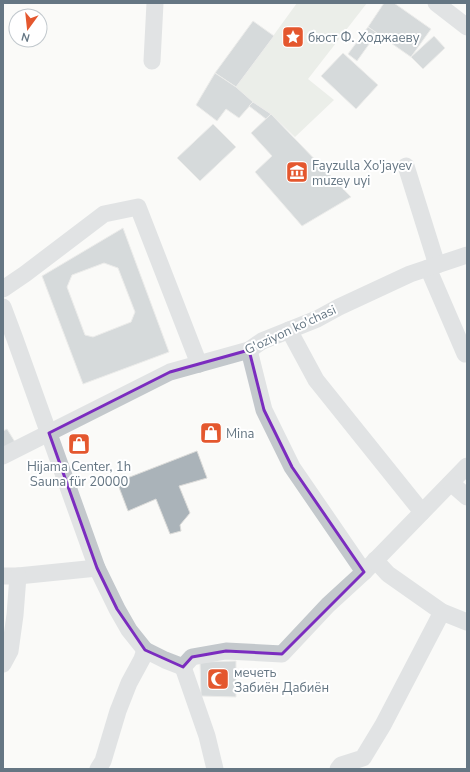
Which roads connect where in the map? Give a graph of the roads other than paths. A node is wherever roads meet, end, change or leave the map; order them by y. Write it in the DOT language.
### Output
graph roads {
  1 [pos="155,3"];
  2 [pos="436,3"];
  3 [pos="467,27"];
  4 [pos="152,61"];
  5 [pos="406,166"];
  6 [pos="467,255"];
  7 [pos="433,266"];
  8 [pos="3,289"];
  9 [pos="3,308"];
  10 [pos="289,330"];
  11 [pos="9,340"];
  12 [pos="249,350"];
  13 [pos="465,354"];
  14 [pos="199,364"];
  15 [pos="49,433"];
  16 [pos="3,456"];
  17 [pos="467,466"];
  18 [pos="451,483"];
  19 [pos="467,497"];
  20 [pos="422,512"];
  21 [pos="369,566"];
  22 [pos="97,568"];
  23 [pos="10,576"];
  24 [pos="442,612"];
  25 [pos="467,622"];
  26 [pos="145,650"];
  27 [pos="3,664"];
  28 [pos="183,667"];
  29 [pos="98,769"];
  30 [pos="215,769"];
  31 [pos="338,769"];
  1 -- 4 [label="street"];
  2 -- 3 [label="street"];
  5 -- 7 [label="street"];
  6 -- 7 [label="street, G'oziyon ko'chasi"];
  7 -- 10 [label="street, G'oziyon ko'chasi"];
  7 -- 13 [label="street"];
  8 -- 14 [label="street"];
  9 -- 11 [label="street"];
  10 -- 12 [label="street, G'oziyon ko'chasi"];
  10 -- 20 [label="street"];
  11 -- 15 [label="street"];
  12 -- 14 [label="street, G'oziyon ko'chasi"];
  12 -- 21 [label="street"];
  14 -- 15 [label="street, G'oziyon ko'chasi"];
  15 -- 16 [label="street, G'oziyon ko'chasi"];
  15 -- 22 [label="street"];
  17 -- 18 [label="street"];
  18 -- 19 [label="street"];
  18 -- 20 [label="street"];
  20 -- 21 [label="street"];
  21 -- 24 [label="street"];
  21 -- 28 [label="street"];
  22 -- 23 [label="street"];
  22 -- 26 [label="street"];
  23 -- 27 [label="street"];
  24 -- 25 [label="street"];
  24 -- 31 [label="street"];
  26 -- 28 [label="street"];
  26 -- 29 [label="street"];
  28 -- 30 [label="street"];
}
